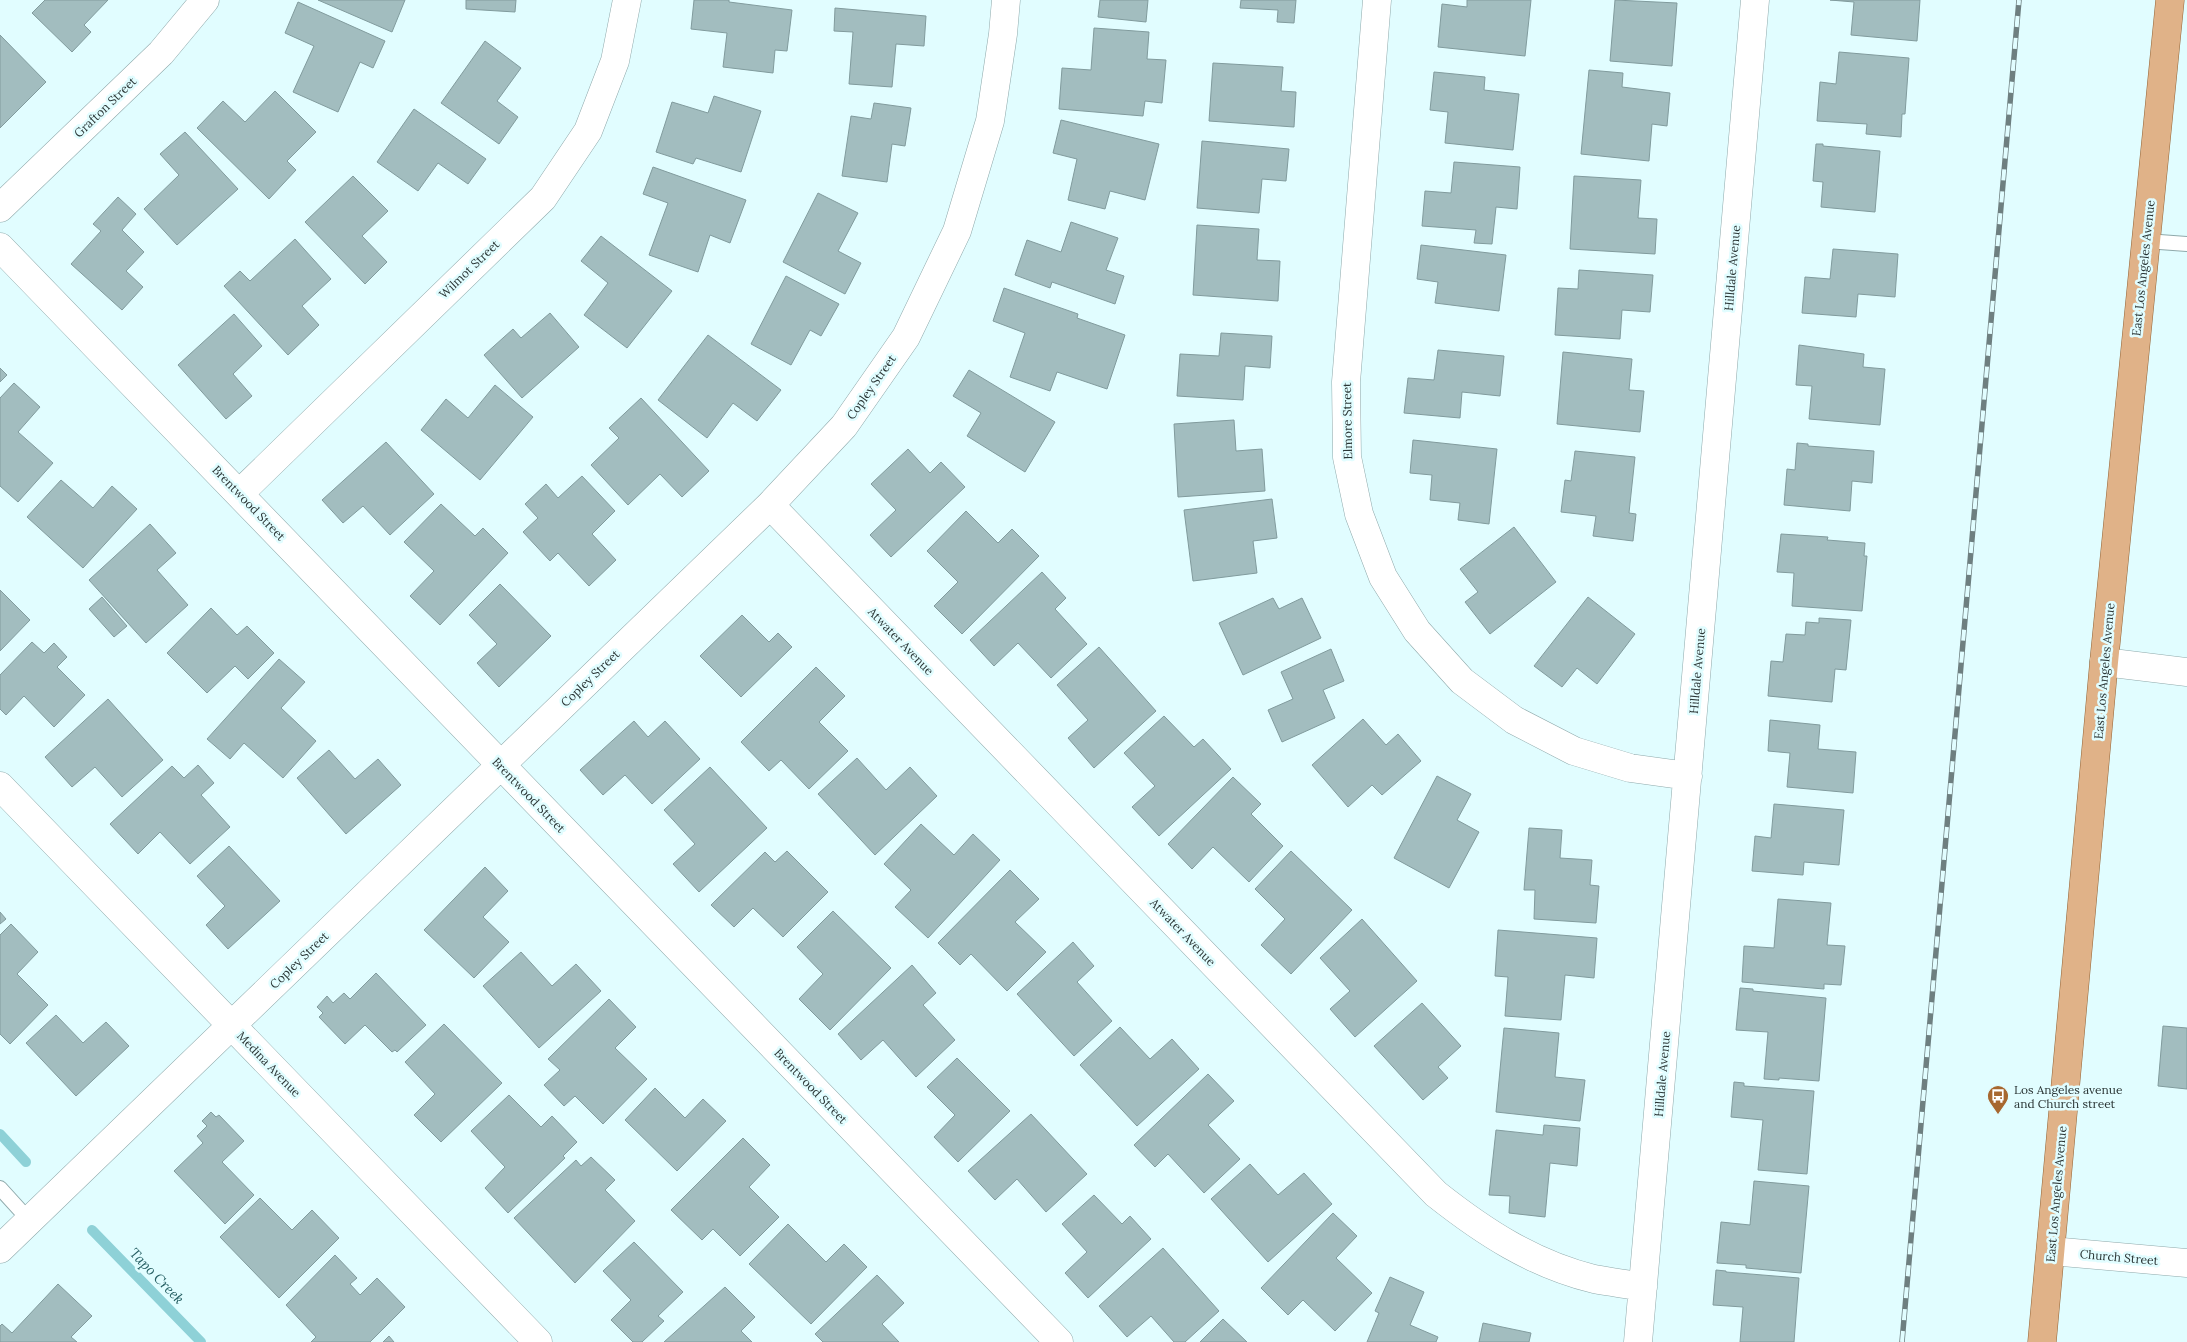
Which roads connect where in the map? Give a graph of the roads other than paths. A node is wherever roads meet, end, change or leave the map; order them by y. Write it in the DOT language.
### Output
graph roads {
  1 [pos="205,0"];
  2 [pos="627,0"];
  3 [pos="1006,0"];
  4 [pos="1377,0"];
  5 [pos="1755,0"];
  6 [pos="2170,0"];
  7 [pos="0,208"];
  8 [pos="2146,241"];
  9 [pos="2187,244"];
  10 [pos="0,247"];
  11 [pos="240,493"];
  12 [pos="770,505"];
  13 [pos="2104,662"];
  14 [pos="2187,672"];
  15 [pos="500,765"];
  16 [pos="1688,776"];
  17 [pos="0,786"];
  18 [pos="231,1025"];
  19 [pos="0,1188"];
  20 [pos="29,1220"];
  21 [pos="0,1249"];
  22 [pos="2051,1251"];
  23 [pos="2187,1263"];
  24 [pos="1643,1287"];
  25 [pos="538,1342"];
  26 [pos="1059,1342"];
  27 [pos="1638,1342"];
  28 [pos="2042,1342"];
  1 -- 7 [label="street, Grafton Street"];
  2 -- 11 [label="street, Wilmot Street"];
  3 -- 12 [label="street, Copley Street"];
  4 -- 16 [label="street, Elmore Street"];
  5 -- 16 [label="street, Hilldale Avenue"];
  6 -- 8 [label="main road, East Los Angeles Avenue"];
  8 -- 9 [label="lane"];
  8 -- 13 [label="main road, East Los Angeles Avenue"];
  10 -- 11 [label="street, Brentwood Street"];
  11 -- 15 [label="street, Brentwood Street"];
  12 -- 15 [label="street, Copley Street"];
  12 -- 24 [label="street, Atwater Avenue"];
  13 -- 14 [label="street"];
  13 -- 22 [label="main road, East Los Angeles Avenue"];
  15 -- 18 [label="street, Copley Street"];
  15 -- 26 [label="street, Brentwood Street"];
  16 -- 24 [label="street, Hilldale Avenue"];
  17 -- 18 [label="street, Medina Avenue"];
  18 -- 20 [label="street, Copley Street"];
  18 -- 25 [label="street, Medina Avenue"];
  19 -- 20 [label="lane"];
  20 -- 21 [label="street, Copley Street"];
  22 -- 23 [label="street, Church Street"];
  22 -- 28 [label="main road, East Los Angeles Avenue"];
  24 -- 27 [label="street, Hilldale Avenue"];
}
